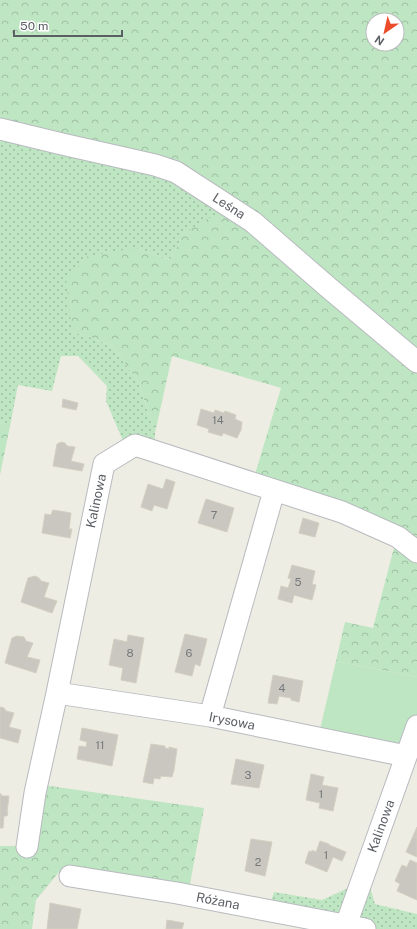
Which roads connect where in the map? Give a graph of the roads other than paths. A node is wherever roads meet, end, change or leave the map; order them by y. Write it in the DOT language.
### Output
graph roads {
  1 [pos="0,129"];
  2 [pos="417,362"];
  3 [pos="274,491"];
  4 [pos="417,552"];
  5 [pos="57,693"];
  6 [pos="210,716"];
  7 [pos="417,726"];
  8 [pos="406,756"];
  9 [pos="27,847"];
  10 [pos="70,876"];
  11 [pos="342,926"];
  1 -- 2 [label="street, Leśna"];
  3 -- 4 [label="street, Kalinowa"];
  3 -- 5 [label="street, Kalinowa"];
  3 -- 6 [label="street"];
  5 -- 6 [label="street, Irysowa"];
  5 -- 9 [label="street, Kalinowa"];
  6 -- 8 [label="street, Irysowa"];
  7 -- 8 [label="street, Kalinowa"];
  8 -- 11 [label="street, Kalinowa"];
  10 -- 11 [label="street, Różana"];
}
